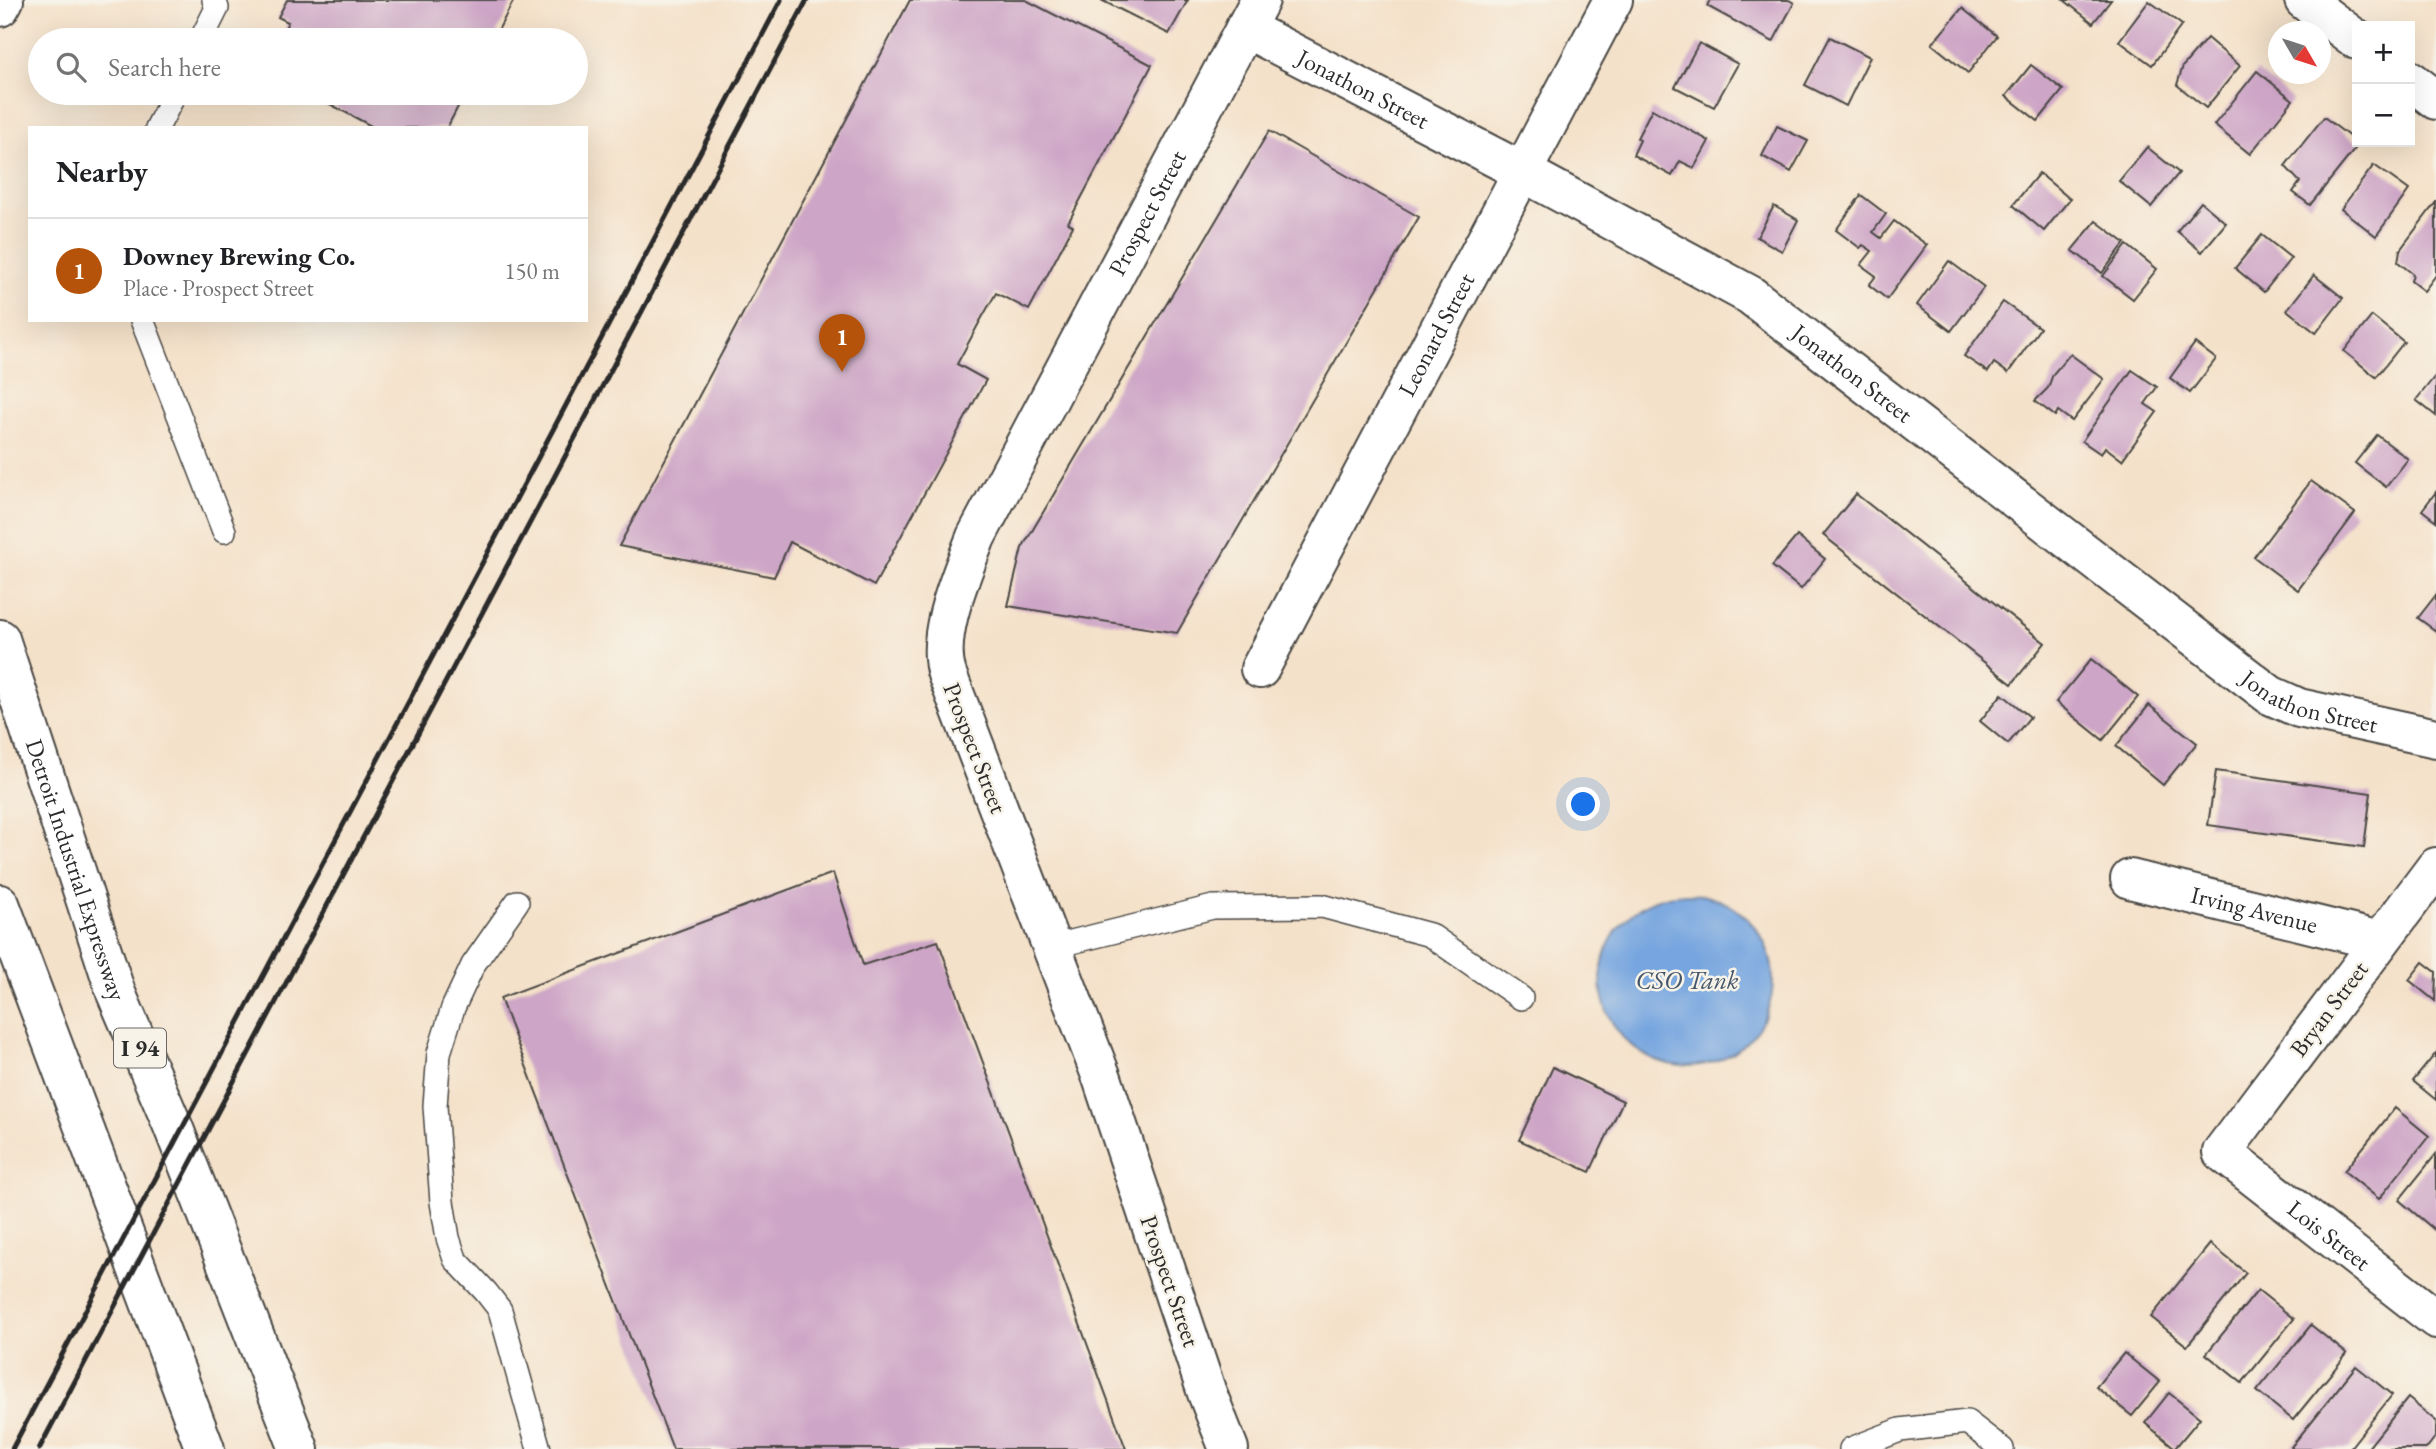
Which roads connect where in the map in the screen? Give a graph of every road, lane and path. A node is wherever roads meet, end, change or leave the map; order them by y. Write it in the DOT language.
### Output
graph roads {
  1 [pos="4,0"];
  2 [pos="214,0"];
  3 [pos="1613,0"];
  4 [pos="2304,0"];
  5 [pos="0,7"];
  6 [pos="1253,14"];
  7 [pos="207,28"];
  8 [pos="2352,36"];
  9 [pos="2415,84"];
  10 [pos="2436,100"];
  11 [pos="169,105"];
  12 [pos="158,126"];
  13 [pos="1521,171"];
  14 [pos="143,322"];
  15 [pos="224,531"];
  16 [pos="0,639"];
  17 [pos="1260,669"];
  18 [pos="2436,738"];
  19 [pos="2436,867"];
  20 [pos="2130,879"];
  21 [pos="517,902"];
  22 [pos="0,904"];
  23 [pos="2380,941"];
  24 [pos="1051,947"];
  25 [pos="1521,998"];
  26 [pos="2222,1152"];
  27 [pos="2436,1319"];
  28 [pos="205,1449"];
  29 [pos="299,1449"];
  30 [pos="539,1449"];
  31 [pos="1229,1449"];
  32 [pos="1851,1449"];
  33 [pos="2002,1449"];
  1 -- 5 [label="main road"];
  2 -- 7 [label="lane"];
  3 -- 13 [label="main road, Leonard Street"];
  4 -- 8 [label="main road"];
  6 -- 13 [label="main road, Jonathon Street"];
  6 -- 24 [label="main road, Prospect Street"];
  9 -- 10 [label="main road"];
  11 -- 12 [label="lane"];
  13 -- 17 [label="main road, Leonard Street"];
  13 -- 18 [label="main road, Jonathon Street"];
  14 -- 15 [label="lane"];
  16 -- 29 [label="main road, Detroit Industrial Expressway / I 94"];
  19 -- 23 [label="main road, Bryan Street"];
  20 -- 23 [label="main road, Irving Avenue"];
  21 -- 30 [label="lane"];
  22 -- 28 [label="main road"];
  23 -- 26 [label="main road, Bryan Street"];
  24 -- 25 [label="lane"];
  24 -- 31 [label="main road, Prospect Street"];
  26 -- 27 [label="main road, Lois Street"];
  32 -- 33 [label="lane"];
}
